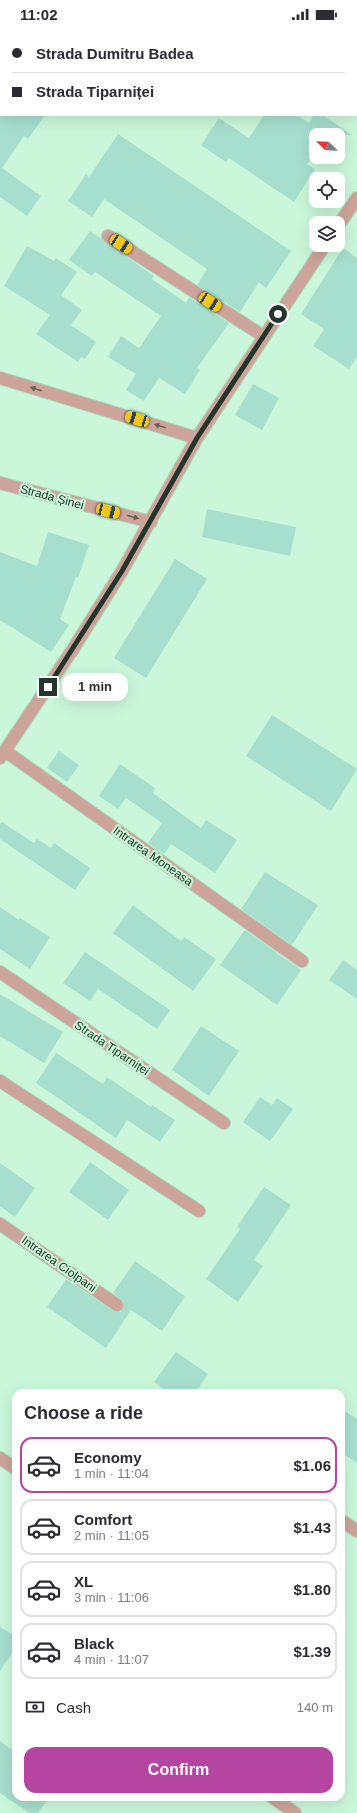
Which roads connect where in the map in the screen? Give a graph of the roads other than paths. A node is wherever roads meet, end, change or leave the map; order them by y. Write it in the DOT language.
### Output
graph roads {
  1 [pos="357,198"];
  2 [pos="345,216"];
  3 [pos="108,236"];
  4 [pos="320,252"];
  5 [pos="263,336"];
  6 [pos="0,378"];
  7 [pos="197,438"];
  8 [pos="0,483"];
  9 [pos="150,522"];
  10 [pos="2,754"];
  11 [pos="302,961"];
  12 [pos="0,972"];
  13 [pos="0,1081"];
  14 [pos="224,1123"];
  15 [pos="199,1211"];
  16 [pos="0,1224"];
  17 [pos="117,1305"];
  18 [pos="0,1458"];
  19 [pos="12,1466"];
  20 [pos="345,1523"];
  21 [pos="357,1532"];
  22 [pos="278,1801"];
  23 [pos="295,1813"];
  1 -- 2 [label="street"];
  3 -- 5 [label="street"];
  4 -- 5 [label="street"];
  5 -- 7 [label="street"];
  7 -- 6 [label="street, one-way"];
  7 -- 9 [label="street"];
  8 -- 9 [label="street, Strada Șinei, one-way"];
  9 -- 10 [label="street"];
  10 -- 11 [label="street, Intrarea Moneasa"];
  12 -- 14 [label="street, Strada Tiparniței"];
  13 -- 15 [label="street"];
  16 -- 17 [label="street, Intrarea Ciolpani"];
  18 -- 19 [label="street"];
  20 -- 21 [label="street"];
  22 -- 23 [label="street"];
}
